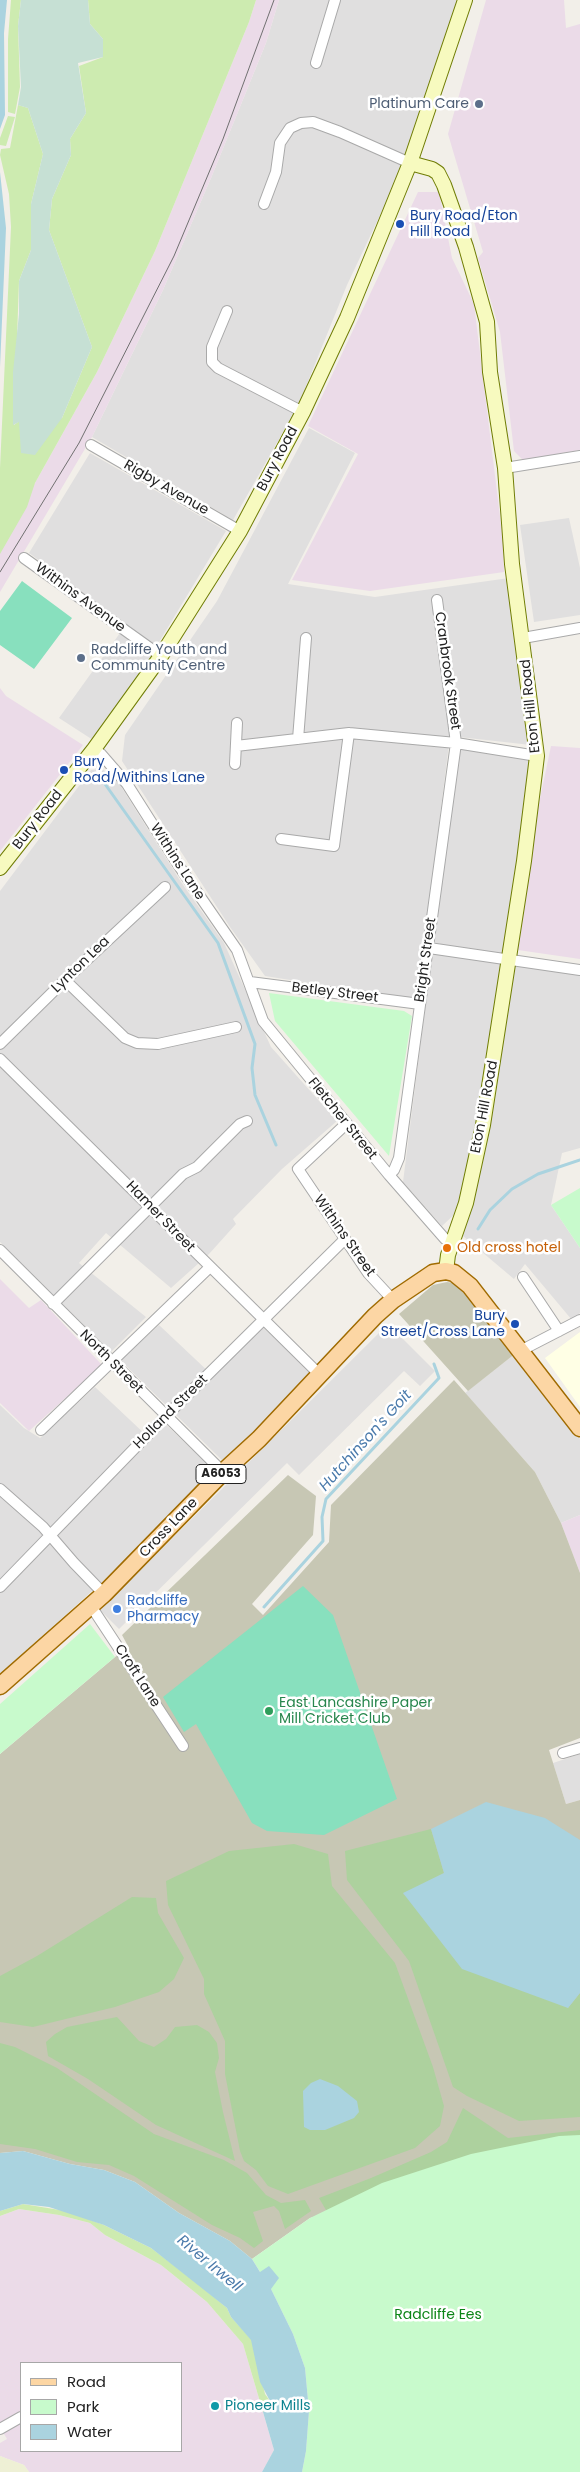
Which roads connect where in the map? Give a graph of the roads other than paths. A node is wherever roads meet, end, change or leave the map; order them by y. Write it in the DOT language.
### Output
graph roads {
  1 [pos="335,0"];
  2 [pos="465,0"];
  3 [pos="316,63"];
  4 [pos="410,163"];
  5 [pos="264,204"];
  6 [pos="227,311"];
  7 [pos="303,412"];
  8 [pos="91,445"];
  9 [pos="580,456"];
  10 [pos="505,468"];
  11 [pos="240,531"];
  12 [pos="24,558"];
  13 [pos="437,600"];
  14 [pos="580,628"];
  15 [pos="306,638"];
  16 [pos="523,638"];
  17 [pos="161,656"];
  18 [pos="237,723"];
  19 [pos="349,734"];
  20 [pos="298,739"];
  21 [pos="456,743"];
  22 [pos="236,746"];
  23 [pos="94,749"];
  24 [pos="537,756"];
  25 [pos="235,764"];
  26 [pos="281,839"];
  27 [pos="0,868"];
  28 [pos="165,887"];
  29 [pos="428,948"];
  30 [pos="509,960"];
  31 [pos="580,970"];
  32 [pos="65,980"];
  33 [pos="250,982"];
  34 [pos="420,1004"];
  35 [pos="236,1027"];
  36 [pos="0,1044"];
  37 [pos="0,1059"];
  38 [pos="247,1121"];
  39 [pos="346,1124"];
  40 [pos="389,1175"];
  41 [pos="150,1205"];
  42 [pos="344,1240"];
  43 [pos="453,1242"];
  44 [pos="0,1250"];
  45 [pos="210,1268"];
  46 [pos="446,1271"];
  47 [pos="524,1277"];
  48 [pos="393,1300"];
  49 [pos="53,1304"];
  50 [pos="263,1319"];
  51 [pos="580,1320"];
  52 [pos="559,1331"];
  53 [pos="522,1350"];
  54 [pos="112,1363"];
  55 [pos="319,1374"];
  56 [pos="166,1417"];
  57 [pos="580,1428"];
  58 [pos="41,1430"];
  59 [pos="223,1472"];
  60 [pos="0,1489"];
  61 [pos="50,1537"];
  62 [pos="0,1587"];
  63 [pos="104,1594"];
  64 [pos="90,1606"];
  65 [pos="0,1686"];
  66 [pos="183,1746"];
  67 [pos="580,1748"];
  68 [pos="563,1753"];
  69 [pos="20,2418"];
  70 [pos="0,2429"];
  1 -- 3 [label="street"];
  2 -- 4 [label="street, Bury Road"];
  4 -- 5 [label="street"];
  4 -- 7 [label="street, Bury Road"];
  4 -- 10 [label="street, Eton Hill Road"];
  6 -- 7 [label="street"];
  7 -- 11 [label="street, Bury Road"];
  8 -- 11 [label="street, Rigby Avenue"];
  9 -- 10 [label="street"];
  10 -- 16 [label="street, Eton Hill Road"];
  11 -- 17 [label="street, Bury Road"];
  12 -- 17 [label="street, Withins Avenue"];
  13 -- 21 [label="street, Cranbrook Street"];
  14 -- 16 [label="street"];
  15 -- 20 [label="street"];
  16 -- 24 [label="street, Eton Hill Road"];
  17 -- 23 [label="street, Bury Road"];
  18 -- 22 [label="street"];
  19 -- 20 [label="street"];
  19 -- 21 [label="street"];
  19 -- 26 [label="street"];
  20 -- 22 [label="street"];
  21 -- 24 [label="street"];
  21 -- 29 [label="street, Bright Street"];
  22 -- 25 [label="street"];
  23 -- 27 [label="street, Bury Road"];
  23 -- 33 [label="street, Withins Lane"];
  24 -- 30 [label="street, Eton Hill Road"];
  28 -- 32 [label="street, Lynton Lea"];
  29 -- 30 [label="street"];
  29 -- 34 [label="street, Bright Street"];
  30 -- 31 [label="street"];
  30 -- 43 [label="street, Eton Hill Road"];
  32 -- 35 [label="street"];
  32 -- 36 [label="street, Lynton Lea"];
  33 -- 34 [label="street, Betley Street"];
  33 -- 39 [label="street, Fletcher Street"];
  34 -- 40 [label="street, Bright Street"];
  37 -- 41 [label="street, Hamer Street"];
  38 -- 41 [label="street"];
  39 -- 40 [label="street, Fletcher Street"];
  39 -- 42 [label="street, Withins Street"];
  40 -- 43 [label="street, Fletcher Street"];
  41 -- 45 [label="street, Hamer Street"];
  41 -- 49 [label="street"];
  42 -- 48 [label="street, Withins Street"];
  42 -- 50 [label="street, Holland Street"];
  43 -- 46 [label="street, Eton Hill Road"];
  44 -- 49 [label="street, North Street"];
  45 -- 50 [label="street, Hamer Street"];
  45 -- 54 [label="street"];
  46 -- 48 [label="main road, Cross Lane / A6053"];
  46 -- 53 [label="main road"];
  47 -- 52 [label="street"];
  48 -- 55 [label="main road, Cross Lane / A6053"];
  49 -- 54 [label="street, North Street"];
  50 -- 55 [label="street, Hamer Street"];
  50 -- 56 [label="street, Holland Street"];
  51 -- 52 [label="street"];
  52 -- 53 [label="street"];
  53 -- 57 [label="main road"];
  54 -- 56 [label="street, North Street"];
  54 -- 58 [label="street"];
  55 -- 59 [label="main road, Cross Lane / A6053"];
  56 -- 59 [label="street, North Street"];
  56 -- 61 [label="street, Holland Street"];
  59 -- 63 [label="main road, Cross Lane / A6053"];
  60 -- 61 [label="street"];
  61 -- 62 [label="street, Holland Street"];
  61 -- 63 [label="street"];
  63 -- 64 [label="main road, Cross Lane / A6053"];
  64 -- 65 [label="main road, Cross Lane / A6053"];
  64 -- 66 [label="street, Croft Lane"];
  67 -- 68 [label="street"];
  69 -- 70 [label="street"];
}
